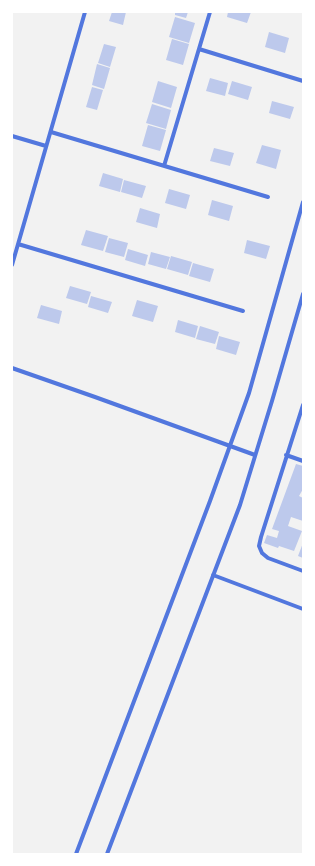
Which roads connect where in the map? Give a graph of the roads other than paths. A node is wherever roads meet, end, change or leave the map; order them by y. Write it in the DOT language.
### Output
graph roads {
  1 [pos="85,12"];
  2 [pos="210,12"];
  3 [pos="199,49"];
  4 [pos="303,81"];
  5 [pos="51,132"];
  6 [pos="12,136"];
  7 [pos="46,146"];
  8 [pos="164,166"];
  9 [pos="268,197"];
  10 [pos="303,202"];
  11 [pos="18,244"];
  12 [pos="12,265"];
  13 [pos="303,294"];
  14 [pos="243,311"];
  15 [pos="12,368"];
  16 [pos="303,405"];
  17 [pos="230,445"];
  18 [pos="256,455"];
  19 [pos="286,455"];
  20 [pos="303,461"];
  21 [pos="303,571"];
  22 [pos="213,575"];
  23 [pos="303,609"];
  24 [pos="76,854"];
  25 [pos="107,854"];
  1 -- 5 [label="street"];
  2 -- 3 [label="street"];
  3 -- 4 [label="street"];
  3 -- 8 [label="street"];
  5 -- 7 [label="street"];
  5 -- 8 [label="street"];
  6 -- 7 [label="street"];
  7 -- 11 [label="street"];
  8 -- 9 [label="street"];
  10 -- 17 [label="street"];
  11 -- 12 [label="street"];
  11 -- 14 [label="street"];
  13 -- 18 [label="street"];
  15 -- 17 [label="street"];
  16 -- 19 [label="street"];
  17 -- 18 [label="street"];
  17 -- 24 [label="street"];
  18 -- 22 [label="street"];
  19 -- 20 [label="street"];
  19 -- 21 [label="street"];
  22 -- 23 [label="street"];
  22 -- 25 [label="street"];
}
